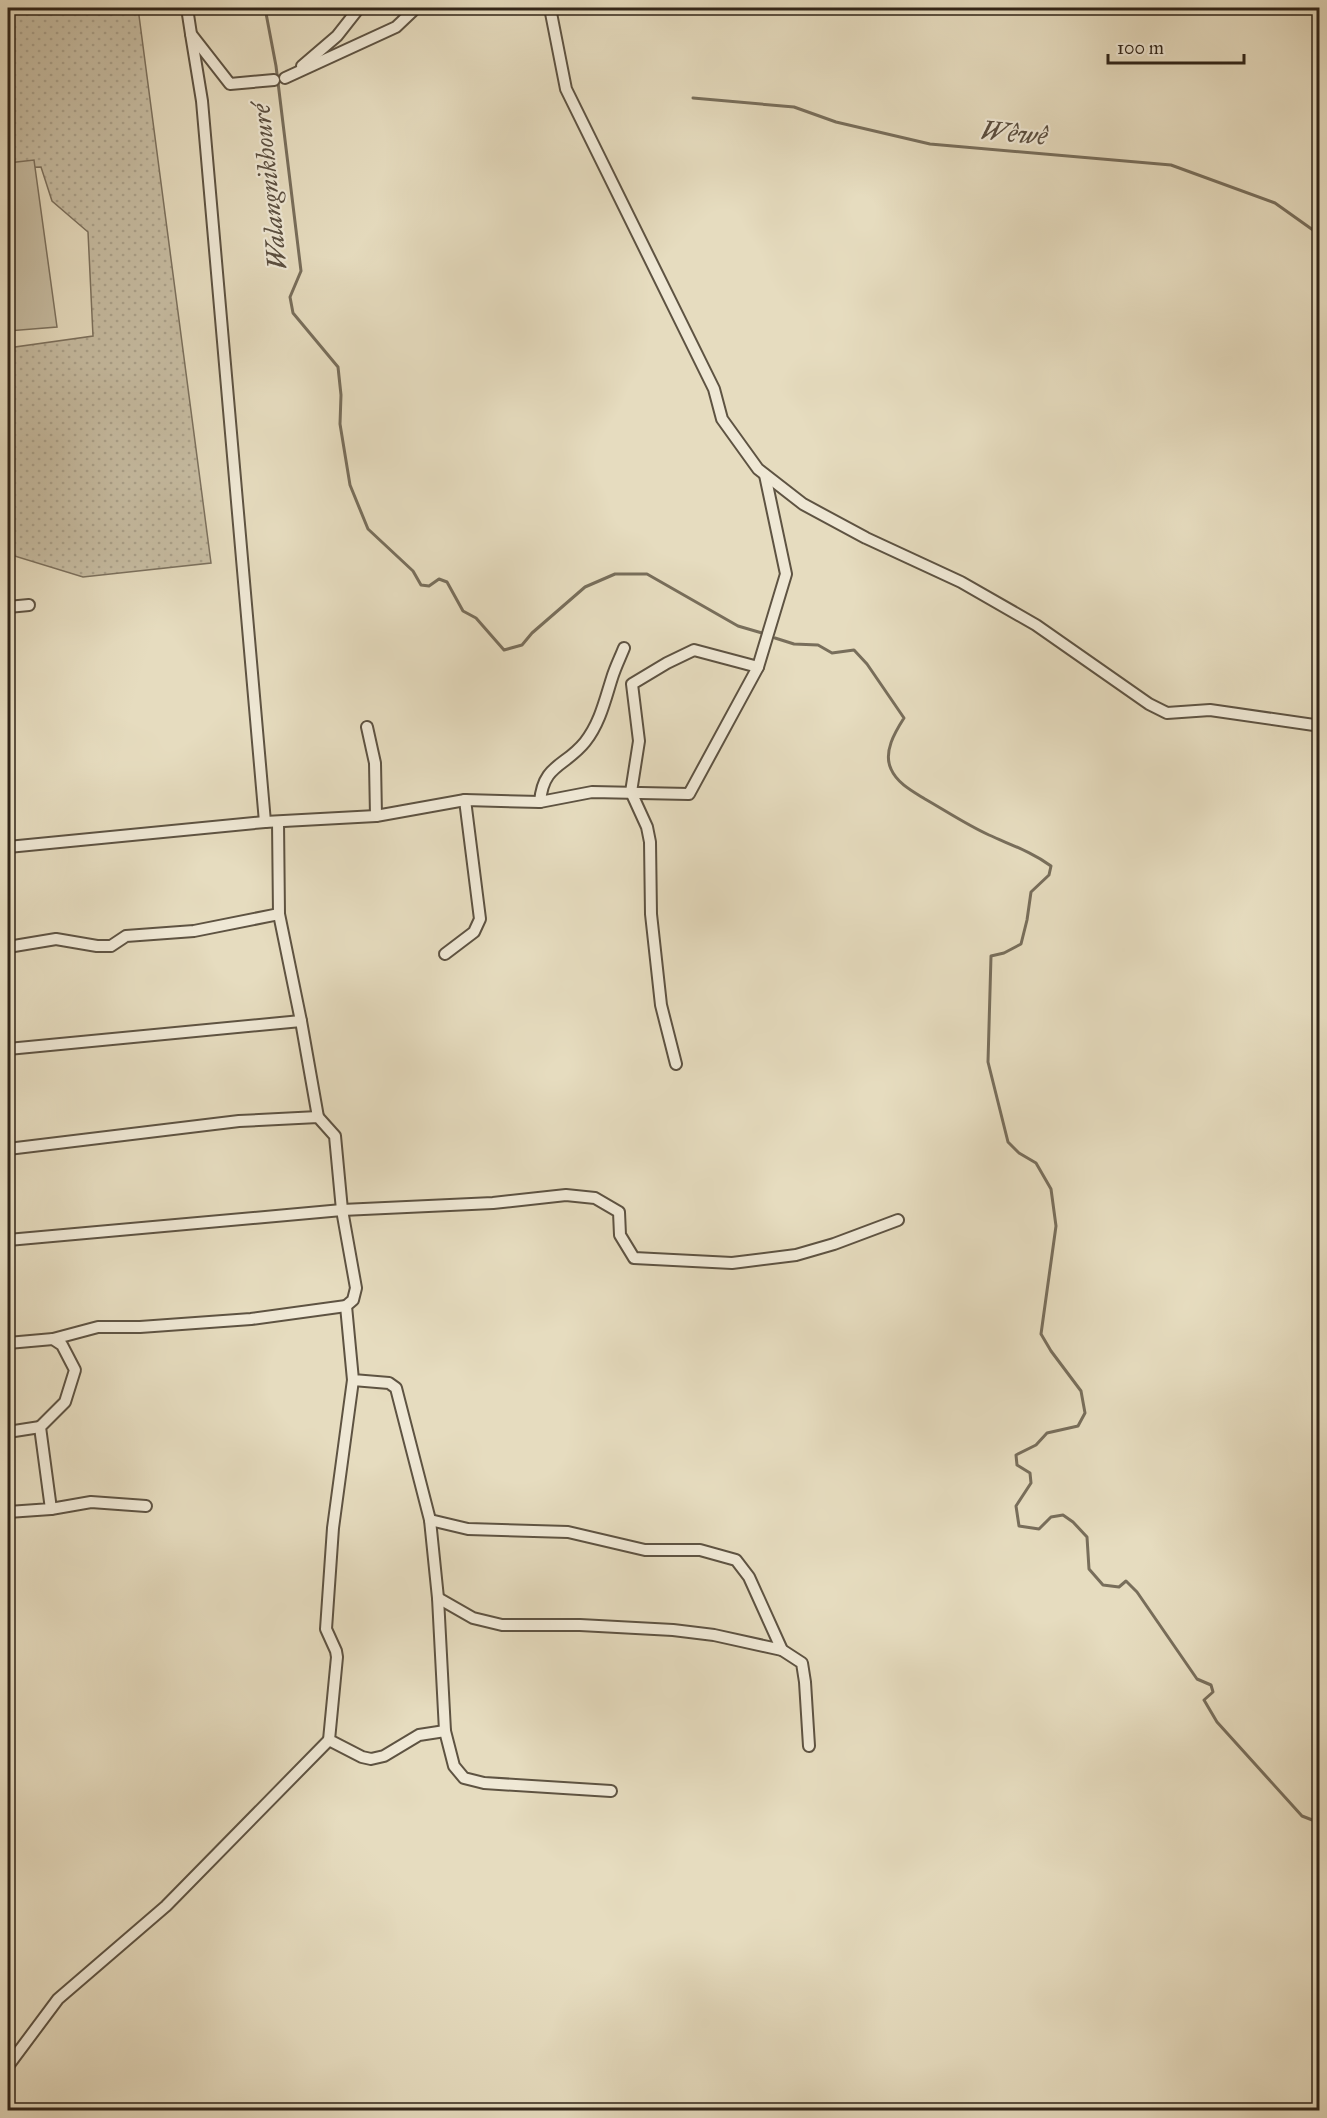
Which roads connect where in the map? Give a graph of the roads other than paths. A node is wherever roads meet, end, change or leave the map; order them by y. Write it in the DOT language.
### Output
graph roads {
  1 [pos="187,8"];
  2 [pos="358,8"];
  3 [pos="416,8"];
  4 [pos="550,8"];
  5 [pos="191,34"];
  6 [pos="274,80"];
  7 [pos="765,475"];
  8 [pos="28,605"];
  9 [pos="8,607"];
  10 [pos="624,648"];
  11 [pos="758,667"];
  12 [pos="1320,724"];
  13 [pos="367,727"];
  14 [pos="631,792"];
  15 [pos="465,800"];
  16 [pos="540,802"];
  17 [pos="376,816"];
  18 [pos="265,822"];
  19 [pos="278,822"];
  20 [pos="8,847"];
  21 [pos="279,914"];
  22 [pos="8,947"];
  23 [pos="445,954"];
  24 [pos="301,1021"];
  25 [pos="8,1049"];
  26 [pos="676,1064"];
  27 [pos="318,1117"];
  28 [pos="8,1149"];
  29 [pos="342,1210"];
  30 [pos="898,1220"];
  31 [pos="8,1240"];
  32 [pos="346,1306"];
  33 [pos="53,1339"];
  34 [pos="8,1343"];
  35 [pos="353,1380"];
  36 [pos="40,1427"];
  37 [pos="8,1432"];
  38 [pos="146,1506"];
  39 [pos="51,1509"];
  40 [pos="8,1512"];
  41 [pos="430,1520"];
  42 [pos="438,1598"];
  43 [pos="782,1650"];
  44 [pos="445,1731"];
  45 [pos="329,1740"];
  46 [pos="809,1746"];
  47 [pos="611,1791"];
  48 [pos="8,2066"];
  1 -- 5 [label="street"];
  2 -- 3 [label="street"];
  4 -- 7 [label="street"];
  5 -- 6 [label="street"];
  5 -- 18 [label="street"];
  7 -- 11 [label="street"];
  7 -- 12 [label="street"];
  8 -- 9 [label="street"];
  10 -- 16 [label="street"];
  11 -- 14 [label="street"];
  11 -- 14 [label="street"];
  13 -- 17 [label="street"];
  14 -- 16 [label="street"];
  14 -- 26 [label="street"];
  15 -- 16 [label="street"];
  15 -- 17 [label="street"];
  15 -- 23 [label="street"];
  17 -- 19 [label="street"];
  18 -- 19 [label="street"];
  18 -- 20 [label="street"];
  19 -- 21 [label="street"];
  21 -- 22 [label="street"];
  21 -- 24 [label="street"];
  24 -- 25 [label="street"];
  24 -- 27 [label="street"];
  27 -- 28 [label="street"];
  27 -- 29 [label="street"];
  29 -- 30 [label="street"];
  29 -- 31 [label="street"];
  29 -- 32 [label="street"];
  32 -- 33 [label="street"];
  32 -- 35 [label="street"];
  33 -- 34 [label="street"];
  33 -- 36 [label="street"];
  35 -- 41 [label="street"];
  35 -- 45 [label="street"];
  36 -- 37 [label="street"];
  36 -- 39 [label="street"];
  38 -- 39 [label="street"];
  39 -- 40 [label="street"];
  41 -- 42 [label="street"];
  41 -- 43 [label="street"];
  42 -- 43 [label="street"];
  42 -- 44 [label="street"];
  43 -- 46 [label="street"];
  44 -- 45 [label="street"];
  44 -- 47 [label="street"];
  45 -- 48 [label="street"];
}
